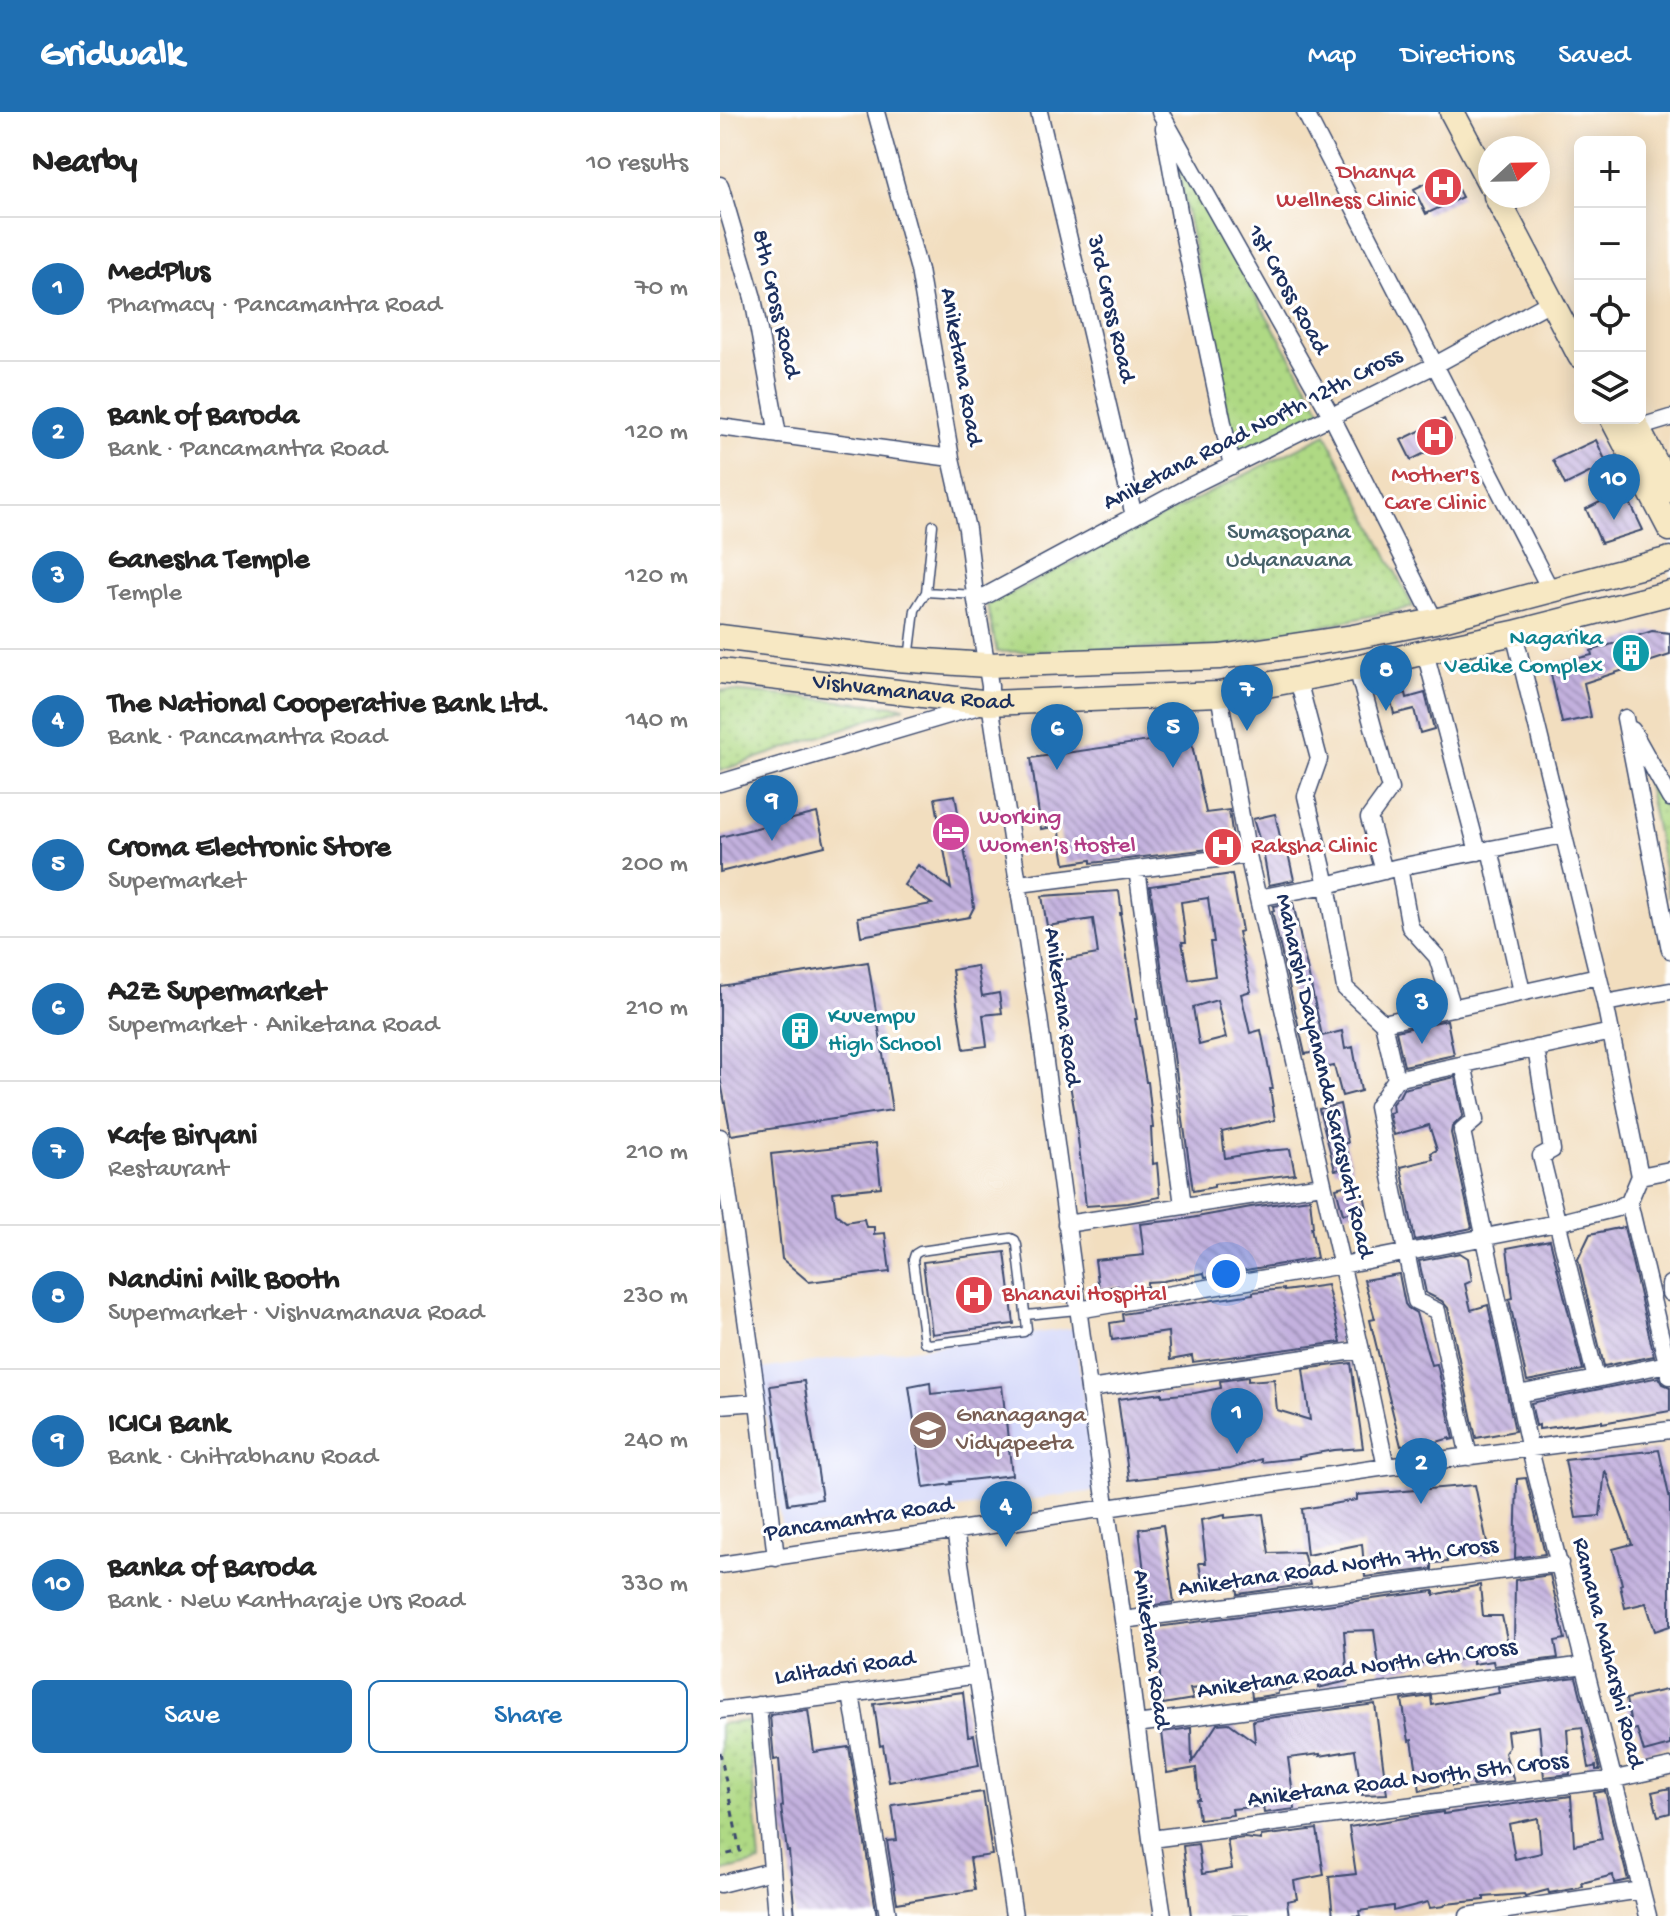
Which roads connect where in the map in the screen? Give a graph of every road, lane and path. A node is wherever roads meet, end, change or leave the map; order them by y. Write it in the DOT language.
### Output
graph roads {
  1 [pos="876,112"];
  2 [pos="1039,112"];
  3 [pos="1305,112"];
  4 [pos="1452,112"];
  5 [pos="1470,112"];
  6 [pos="1161,114"];
  7 [pos="1482,136"];
  8 [pos="1478,161"];
  9 [pos="720,185"];
  10 [pos="1502,208"];
  11 [pos="1520,208"];
  12 [pos="1552,301"];
  13 [pos="1574,309"];
  14 [pos="1578,352"];
  15 [pos="1435,365"];
  16 [pos="1332,417"];
  17 [pos="1670,418"];
  18 [pos="1646,421"];
  19 [pos="1615,424"];
  20 [pos="1636,424"];
  21 [pos="720,427"];
  22 [pos="778,435"];
  23 [pos="951,458"];
  24 [pos="1232,466"];
  25 [pos="1670,490"];
  26 [pos="1134,516"];
  27 [pos="933,525"];
  28 [pos="1670,529"];
  29 [pos="1670,559"];
  30 [pos="1551,591"];
  31 [pos="926,592"];
  32 [pos="1670,593"];
  33 [pos="976,598"];
  34 [pos="1435,621"];
  35 [pos="1514,633"];
  36 [pos="720,637"];
  37 [pos="1425,652"];
  38 [pos="909,660"];
  39 [pos="987,665"];
  40 [pos="1357,668"];
  41 [pos="720,671"];
  42 [pos="1298,680"];
  43 [pos="1219,694"];
  44 [pos="990,703"];
  45 [pos="720,783"];
  46 [pos="1670,798"];
  47 [pos="1563,835"];
  48 [pos="1484,851"];
  49 [pos="1248,855"];
  50 [pos="1137,869"];
  51 [pos="1392,869"];
  52 [pos="1019,884"];
  53 [pos="1327,885"];
  54 [pos="1258,898"];
  55 [pos="1670,950"];
  56 [pos="1598,976"];
  57 [pos="1670,991"];
  58 [pos="1522,992"];
  59 [pos="1605,1003"];
  60 [pos="1453,1008"];
  61 [pos="1383,1023"];
  62 [pos="1611,1032"];
  63 [pos="1536,1048"];
  64 [pos="1463,1064"];
  65 [pos="1396,1079"];
  66 [pos="720,1137"];
  67 [pos="1669,1175"];
  68 [pos="1640,1176"];
  69 [pos="1322,1185"];
  70 [pos="1629,1202"];
  71 [pos="1183,1205"];
  72 [pos="1557,1223"];
  73 [pos="1066,1224"];
  74 [pos="1484,1236"];
  75 [pos="1407,1252"];
  76 [pos="1342,1265"];
  77 [pos="1670,1284"];
  78 [pos="1670,1293"];
  79 [pos="1078,1310"];
  80 [pos="1026,1315"];
  81 [pos="1361,1350"];
  82 [pos="1669,1370"];
  83 [pos="1596,1379"];
  84 [pos="1089,1389"];
  85 [pos="1518,1394"];
  86 [pos="758,1402"];
  87 [pos="720,1405"];
  88 [pos="1670,1430"];
  89 [pos="1530,1450"];
  90 [pos="1469,1457"];
  91 [pos="1386,1467"];
  92 [pos="1106,1507"];
  93 [pos="955,1530"];
  94 [pos="776,1558"];
  95 [pos="1560,1563"];
  96 [pos="720,1565"];
  97 [pos="1123,1620"];
  98 [pos="1585,1665"];
  99 [pos="977,1675"];
  100 [pos="851,1694"];
  101 [pos="758,1705"];
  102 [pos="720,1710"];
  103 [pos="1136,1724"];
  104 [pos="720,1752"];
  105 [pos="1670,1767"];
  106 [pos="1615,1779"];
  107 [pos="1151,1839"];
  108 [pos="720,1856"];
  109 [pos="772,1871"];
  110 [pos="720,1884"];
  111 [pos="1641,1890"];
  112 [pos="776,1916"];
  113 [pos="888,1916"];
  114 [pos="1014,1916"];
  115 [pos="1163,1916"];
  116 [pos="1468,1916"];
  117 [pos="1648,1916"];
  1 -- 23 [label="street, Aniketana Road"];
  2 -- 26 [label="street, 3rd Cross Road"];
  3 -- 15 [label="street"];
  4 -- 8 [label="main road"];
  5 -- 7 [label="main road"];
  6 -- 16 [label="street, 1st Cross Road"];
  6 -- 24 [label="street"];
  9 -- 22 [label="street, 8th Cross Road"];
  10 -- 12 [label="main road"];
  11 -- 13 [label="main road"];
  12 -- 14 [label="main road"];
  12 -- 15 [label="street, Aniketana Road North 12th Cross"];
  15 -- 16 [label="street, Aniketana Road North 12th Cross"];
  15 -- 30 [label="street"];
  16 -- 24 [label="street, Aniketana Road North 12th Cross"];
  16 -- 34 [label="street, 1st Cross Road"];
  17 -- 18 [label="street"];
  19 -- 28 [label="main road"];
  20 -- 25 [label="main road"];
  21 -- 22 [label="street"];
  22 -- 23 [label="street"];
  23 -- 33 [label="street, Aniketana Road"];
  24 -- 26 [label="street, Aniketana Road North 12th Cross"];
  26 -- 33 [label="street, Aniketana Road North 12th Cross"];
  27 -- 31 [label="lane"];
  29 -- 30 [label="main road, Vishvamanava Road"];
  30 -- 34 [label="main road, Vishvamanava Road"];
  31 -- 33 [label="lane"];
  31 -- 38 [label="lane"];
  32 -- 35 [label="main road, Vishvamanava Road"];
  33 -- 39 [label="street, Aniketana Road"];
  34 -- 39 [label="main road, Vishvamanava Road"];
  35 -- 37 [label="main road, Vishvamanava Road"];
  35 -- 47 [label="street"];
  36 -- 38 [label="main road, Vishvamanava Road"];
  37 -- 40 [label="main road, Vishvamanava Road"];
  37 -- 48 [label="street"];
  38 -- 39 [label="main road, Vishvamanava Road"];
  39 -- 44 [label="street, Aniketana Road"];
  40 -- 42 [label="main road, Vishvamanava Road"];
  40 -- 51 [label="street"];
  41 -- 44 [label="main road, Vishvamanava Road"];
  42 -- 43 [label="main road, Vishvamanava Road"];
  42 -- 53 [label="street"];
  43 -- 44 [label="main road, Vishvamanava Road"];
  43 -- 49 [label="street, Maharshi Dayananda Sarasvati Road"];
  44 -- 45 [label="street"];
  44 -- 52 [label="street, Aniketana Road"];
  46 -- 55 [label="street"];
  47 -- 48 [label="street"];
  47 -- 56 [label="street"];
  48 -- 51 [label="street"];
  48 -- 58 [label="street"];
  49 -- 50 [label="street"];
  49 -- 54 [label="street, Maharshi Dayananda Sarasvati Road"];
  50 -- 52 [label="street"];
  50 -- 71 [label="street"];
  51 -- 53 [label="street"];
  51 -- 60 [label="street"];
  52 -- 73 [label="street, Aniketana Road"];
  53 -- 54 [label="street"];
  53 -- 61 [label="street"];
  54 -- 69 [label="street, Maharshi Dayananda Sarasvati Road"];
  56 -- 58 [label="street"];
  56 -- 59 [label="street"];
  57 -- 59 [label="street"];
  58 -- 60 [label="street"];
  59 -- 62 [label="street"];
  60 -- 61 [label="street"];
  61 -- 65 [label="street"];
  62 -- 63 [label="street"];
  62 -- 68 [label="street"];
  63 -- 64 [label="street"];
  63 -- 72 [label="street"];
  64 -- 65 [label="street"];
  64 -- 74 [label="street, Ramana Maharshi Road"];
  65 -- 75 [label="street"];
  66 -- 86 [label="street"];
  67 -- 68 [label="street"];
  68 -- 70 [label="street"];
  69 -- 71 [label="street"];
  69 -- 76 [label="street, Maharshi Dayananda Sarasvati Road"];
  70 -- 72 [label="street"];
  70 -- 82 [label="street"];
  71 -- 73 [label="street"];
  72 -- 74 [label="street"];
  72 -- 83 [label="street"];
  73 -- 79 [label="street, Aniketana Road"];
  74 -- 75 [label="street"];
  74 -- 85 [label="street, Ramana Maharshi Road"];
  75 -- 76 [label="street"];
  75 -- 90 [label="street"];
  76 -- 79 [label="street"];
  76 -- 81 [label="street, Maharshi Dayananda Sarasvati Road"];
  77 -- 78 [label="street"];
  79 -- 80 [label="lane"];
  79 -- 84 [label="street, Aniketana Road"];
  80 -- 80 [label="lane"];
  81 -- 84 [label="street"];
  81 -- 91 [label="street, Maharshi Dayananda Sarasvati Road"];
  82 -- 83 [label="street"];
  83 -- 85 [label="street"];
  84 -- 92 [label="street, Aniketana Road"];
  85 -- 89 [label="street, Ramana Maharshi Road"];
  86 -- 87 [label="street"];
  86 -- 94 [label="street"];
  88 -- 89 [label="street, Pancamantra Road"];
  89 -- 90 [label="street, Pancamantra Road"];
  89 -- 95 [label="street, Ramana Maharshi Road"];
  90 -- 91 [label="street, Pancamantra Road"];
  91 -- 92 [label="street, Pancamantra Road"];
  92 -- 93 [label="street, Pancamantra Road"];
  92 -- 97 [label="street, Aniketana Road"];
  93 -- 94 [label="street, Pancamantra Road"];
  93 -- 99 [label="street"];
  94 -- 96 [label="street, Pancamantra Road"];
  95 -- 97 [label="street, Aniketana Road North 7th Cross"];
  95 -- 98 [label="street, Ramana Maharshi Road"];
  97 -- 103 [label="street, Aniketana Road"];
  98 -- 103 [label="street, Aniketana Road North 6th Cross"];
  98 -- 106 [label="street, Ramana Maharshi Road"];
  99 -- 100 [label="street, Lalitadri Road"];
  99 -- 114 [label="street"];
  100 -- 101 [label="street, Lalitadri Road"];
  100 -- 113 [label="street"];
  101 -- 102 [label="street, Lalitadri Road"];
  101 -- 109 [label="street"];
  103 -- 107 [label="street, Aniketana Road"];
  104 -- 108 [label="path"];
  105 -- 106 [label="street, Aniketana Road North 5th Cross"];
  106 -- 107 [label="street, Aniketana Road North 5th Cross"];
  106 -- 111 [label="street, Ramana Maharshi Road"];
  107 -- 115 [label="street, Aniketana Road"];
  109 -- 110 [label="street"];
  109 -- 112 [label="street"];
  111 -- 116 [label="street"];
  111 -- 117 [label="street, Ramana Maharshi Road"];
}
